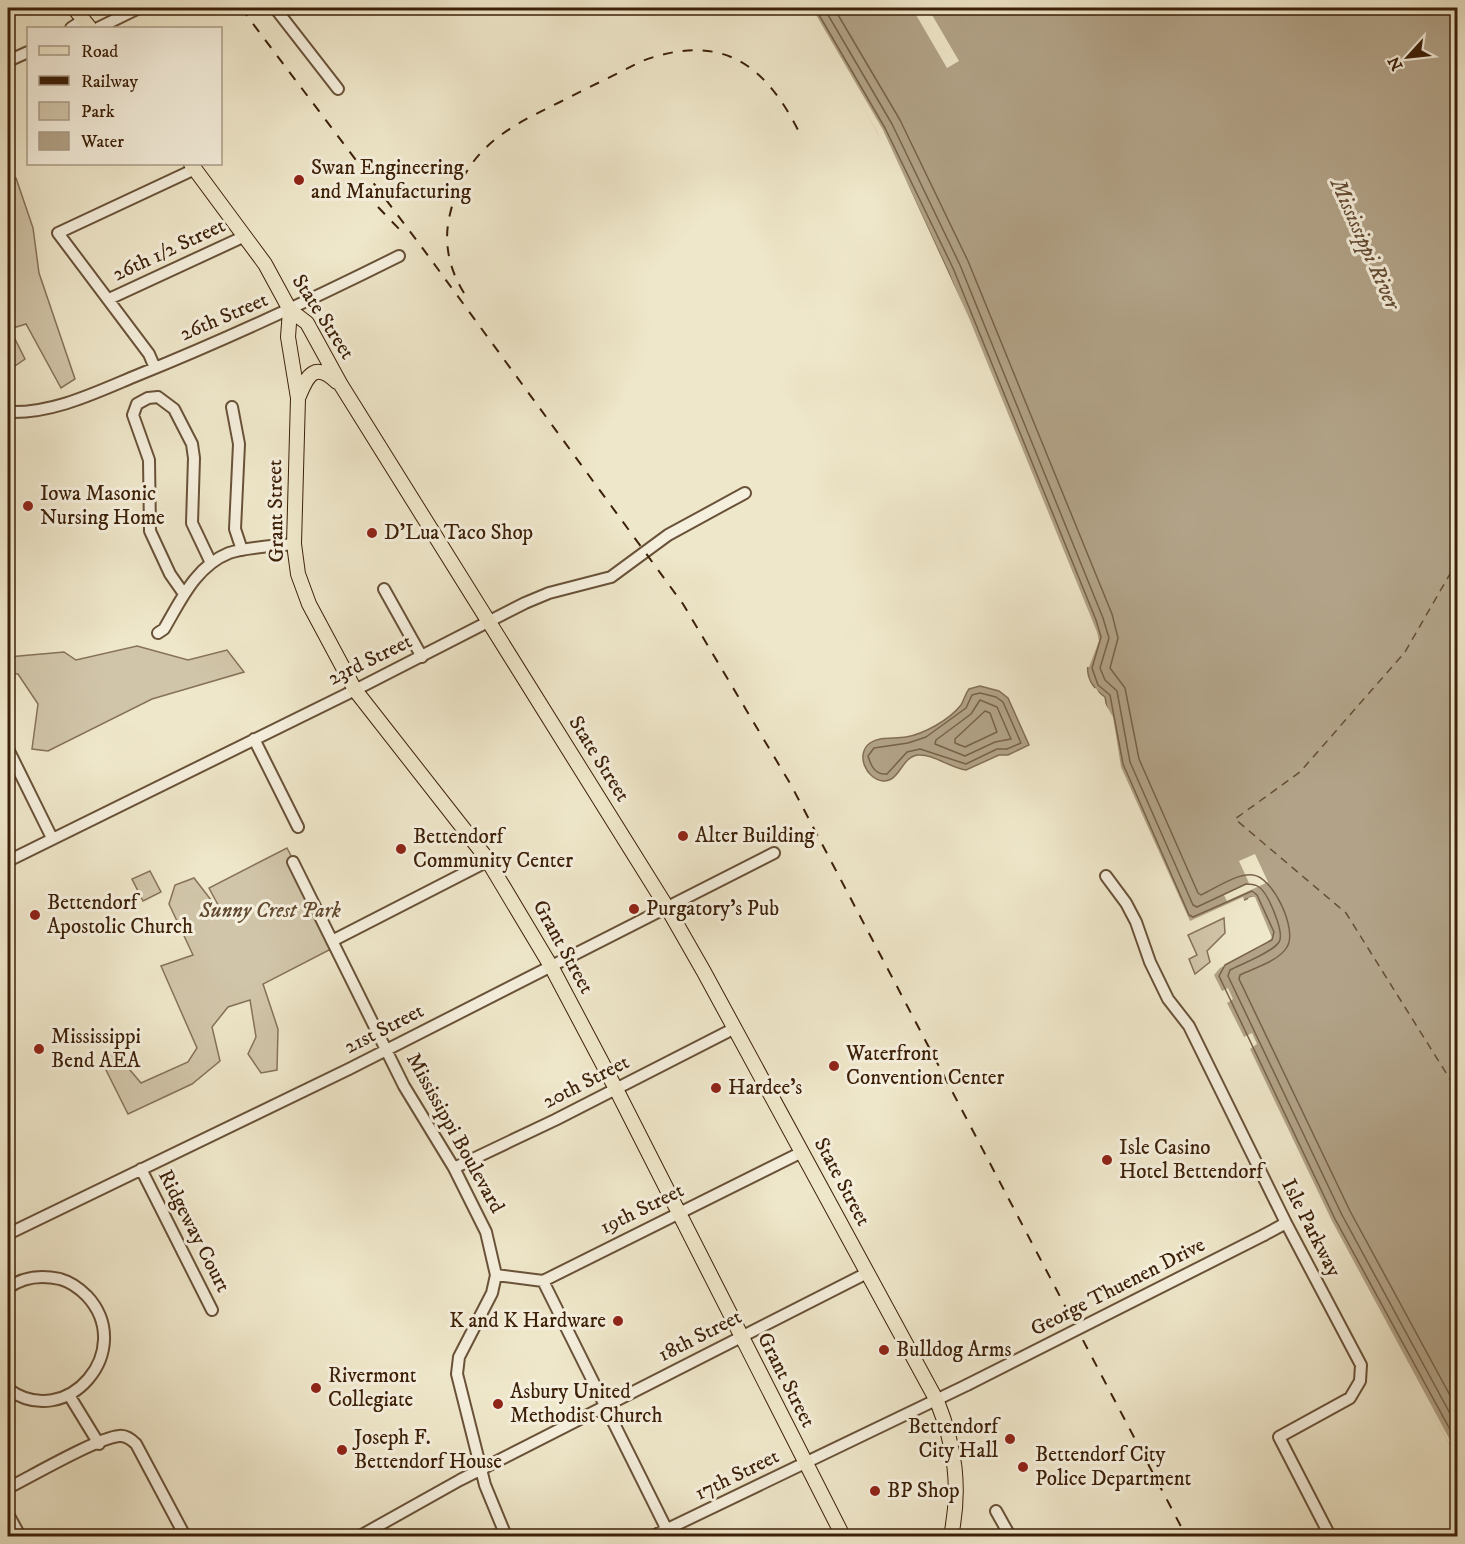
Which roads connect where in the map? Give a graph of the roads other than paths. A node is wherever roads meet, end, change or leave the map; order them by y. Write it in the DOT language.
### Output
graph roads {
  1 [pos="74,8"];
  2 [pos="139,8"];
  3 [pos="275,8"];
  4 [pos="87,24"];
  5 [pos="100,27"];
  6 [pos="27,52"];
  7 [pos="8,60"];
  8 [pos="338,89"];
  9 [pos="193,166"];
  10 [pos="245,236"];
  11 [pos="399,256"];
  12 [pos="109,299"];
  13 [pos="290,310"];
  14 [pos="155,368"];
  15 [pos="341,385"];
  16 [pos="297,398"];
  17 [pos="232,407"];
  18 [pos="8,412"];
  19 [pos="745,493"];
  20 [pos="294,544"];
  21 [pos="242,550"];
  22 [pos="211,563"];
  23 [pos="384,589"];
  24 [pos="184,594"];
  25 [pos="489,622"];
  26 [pos="158,633"];
  27 [pos="422,657"];
  28 [pos="355,690"];
  29 [pos="254,739"];
  30 [pos="8,749"];
  31 [pos="298,827"];
  32 [pos="52,838"];
  33 [pos="774,854"];
  34 [pos="8,861"];
  35 [pos="488,861"];
  36 [pos="293,862"];
  37 [pos="1106,876"];
  38 [pos="668,909"];
  39 [pos="332,941"];
  40 [pos="552,968"];
  41 [pos="735,1028"];
  42 [pos="387,1049"];
  43 [pos="616,1089"];
  44 [pos="802,1152"];
  45 [pos="454,1168"];
  46 [pos="141,1169"];
  47 [pos="678,1213"];
  48 [pos="1286,1223"];
  49 [pos="8,1234"];
  50 [pos="867,1273"];
  51 [pos="496,1275"];
  52 [pos="543,1281"];
  53 [pos="8,1288"];
  54 [pos="212,1310"];
  55 [pos="741,1337"];
  56 [pos="967,1385"];
  57 [pos="8,1389"];
  58 [pos="69,1395"];
  59 [pos="937,1401"];
  60 [pos="605,1406"];
  61 [pos="99,1444"];
  62 [pos="804,1464"];
  63 [pos="480,1470"];
  64 [pos="8,1488"];
  65 [pos="996,1511"];
  66 [pos="8,1514"];
  67 [pos="668,1533"];
  68 [pos="20,1536"];
  69 [pos="185,1536"];
  70 [pos="360,1536"];
  71 [pos="506,1536"];
  72 [pos="653,1536"];
  73 [pos="843,1536"];
  74 [pos="951,1536"];
  75 [pos="1010,1536"];
  76 [pos="1330,1536"];
  1 -- 4 [label="main road"];
  2 -- 5 [label="street"];
  3 -- 8 [label="street"];
  6 -- 7 [label="street"];
  9 -- 10 [label="main road, State Street"];
  9 -- 12 [label="street"];
  10 -- 12 [label="street, 26th 1/2 Street"];
  10 -- 13 [label="main road, State Street"];
  11 -- 13 [label="street, 26th Street"];
  12 -- 14 [label="street"];
  13 -- 14 [label="street, 26th Street"];
  13 -- 15 [label="main road, State Street"];
  13 -- 16 [label="main road, Grant Street"];
  14 -- 18 [label="street, 26th Street"];
  15 -- 16 [label="main road"];
  15 -- 25 [label="main road, State Street"];
  16 -- 20 [label="main road, Grant Street"];
  17 -- 21 [label="street"];
  19 -- 25 [label="street, 23rd Street"];
  20 -- 21 [label="street"];
  20 -- 28 [label="main road, Grant Street"];
  21 -- 22 [label="street"];
  22 -- 24 [label="street"];
  22 -- 24 [label="street"];
  23 -- 27 [label="street"];
  24 -- 26 [label="street"];
  25 -- 27 [label="street, 23rd Street"];
  25 -- 38 [label="main road, State Street"];
  27 -- 28 [label="street, 23rd Street"];
  28 -- 29 [label="street, 23rd Street"];
  28 -- 35 [label="main road, Grant Street"];
  29 -- 31 [label="street"];
  29 -- 32 [label="street, 23rd Street"];
  30 -- 32 [label="street"];
  32 -- 34 [label="street, 23rd Street"];
  33 -- 38 [label="street, 21st Street"];
  35 -- 39 [label="street"];
  35 -- 40 [label="main road, Grant Street"];
  36 -- 39 [label="street, Mississippi Boulevard"];
  37 -- 48 [label="street, Isle Parkway"];
  38 -- 40 [label="street, 21st Street"];
  38 -- 41 [label="main road, State Street"];
  39 -- 42 [label="street, Mississippi Boulevard"];
  40 -- 42 [label="street, 21st Street"];
  40 -- 43 [label="main road, Grant Street"];
  41 -- 43 [label="street, 20th Street"];
  41 -- 44 [label="main road, State Street"];
  42 -- 45 [label="street, Mississippi Boulevard"];
  42 -- 46 [label="street, 21st Street"];
  43 -- 45 [label="street, 20th Street"];
  43 -- 47 [label="main road, Grant Street"];
  44 -- 47 [label="street, 19th Street"];
  44 -- 50 [label="main road, State Street"];
  45 -- 51 [label="street, Mississippi Boulevard"];
  46 -- 49 [label="street, 21st Street"];
  46 -- 54 [label="street, Ridgeway Court"];
  47 -- 52 [label="street, 19th Street"];
  47 -- 55 [label="main road, Grant Street"];
  48 -- 56 [label="street, George Thuenen Drive, bridge"];
  48 -- 76 [label="street, Isle Parkway"];
  50 -- 55 [label="street, 18th Street"];
  50 -- 59 [label="main road, State Street"];
  51 -- 52 [label="street"];
  51 -- 63 [label="street"];
  52 -- 60 [label="street"];
  53 -- 58 [label="street"];
  55 -- 60 [label="street, 18th Street"];
  55 -- 62 [label="main road, Grant Street"];
  56 -- 59 [label="street, 17th Street"];
  57 -- 58 [label="street"];
  58 -- 61 [label="street"];
  59 -- 62 [label="street, 17th Street"];
  59 -- 74 [label="main road, State Street"];
  60 -- 63 [label="street, 18th Street"];
  60 -- 67 [label="street"];
  61 -- 64 [label="street"];
  61 -- 69 [label="street"];
  62 -- 67 [label="street, 17th Street"];
  62 -- 73 [label="main road, Grant Street"];
  63 -- 70 [label="street, 18th Street"];
  63 -- 71 [label="street"];
  65 -- 75 [label="street"];
  66 -- 68 [label="street"];
  67 -- 72 [label="street, 17th Street"];
}
